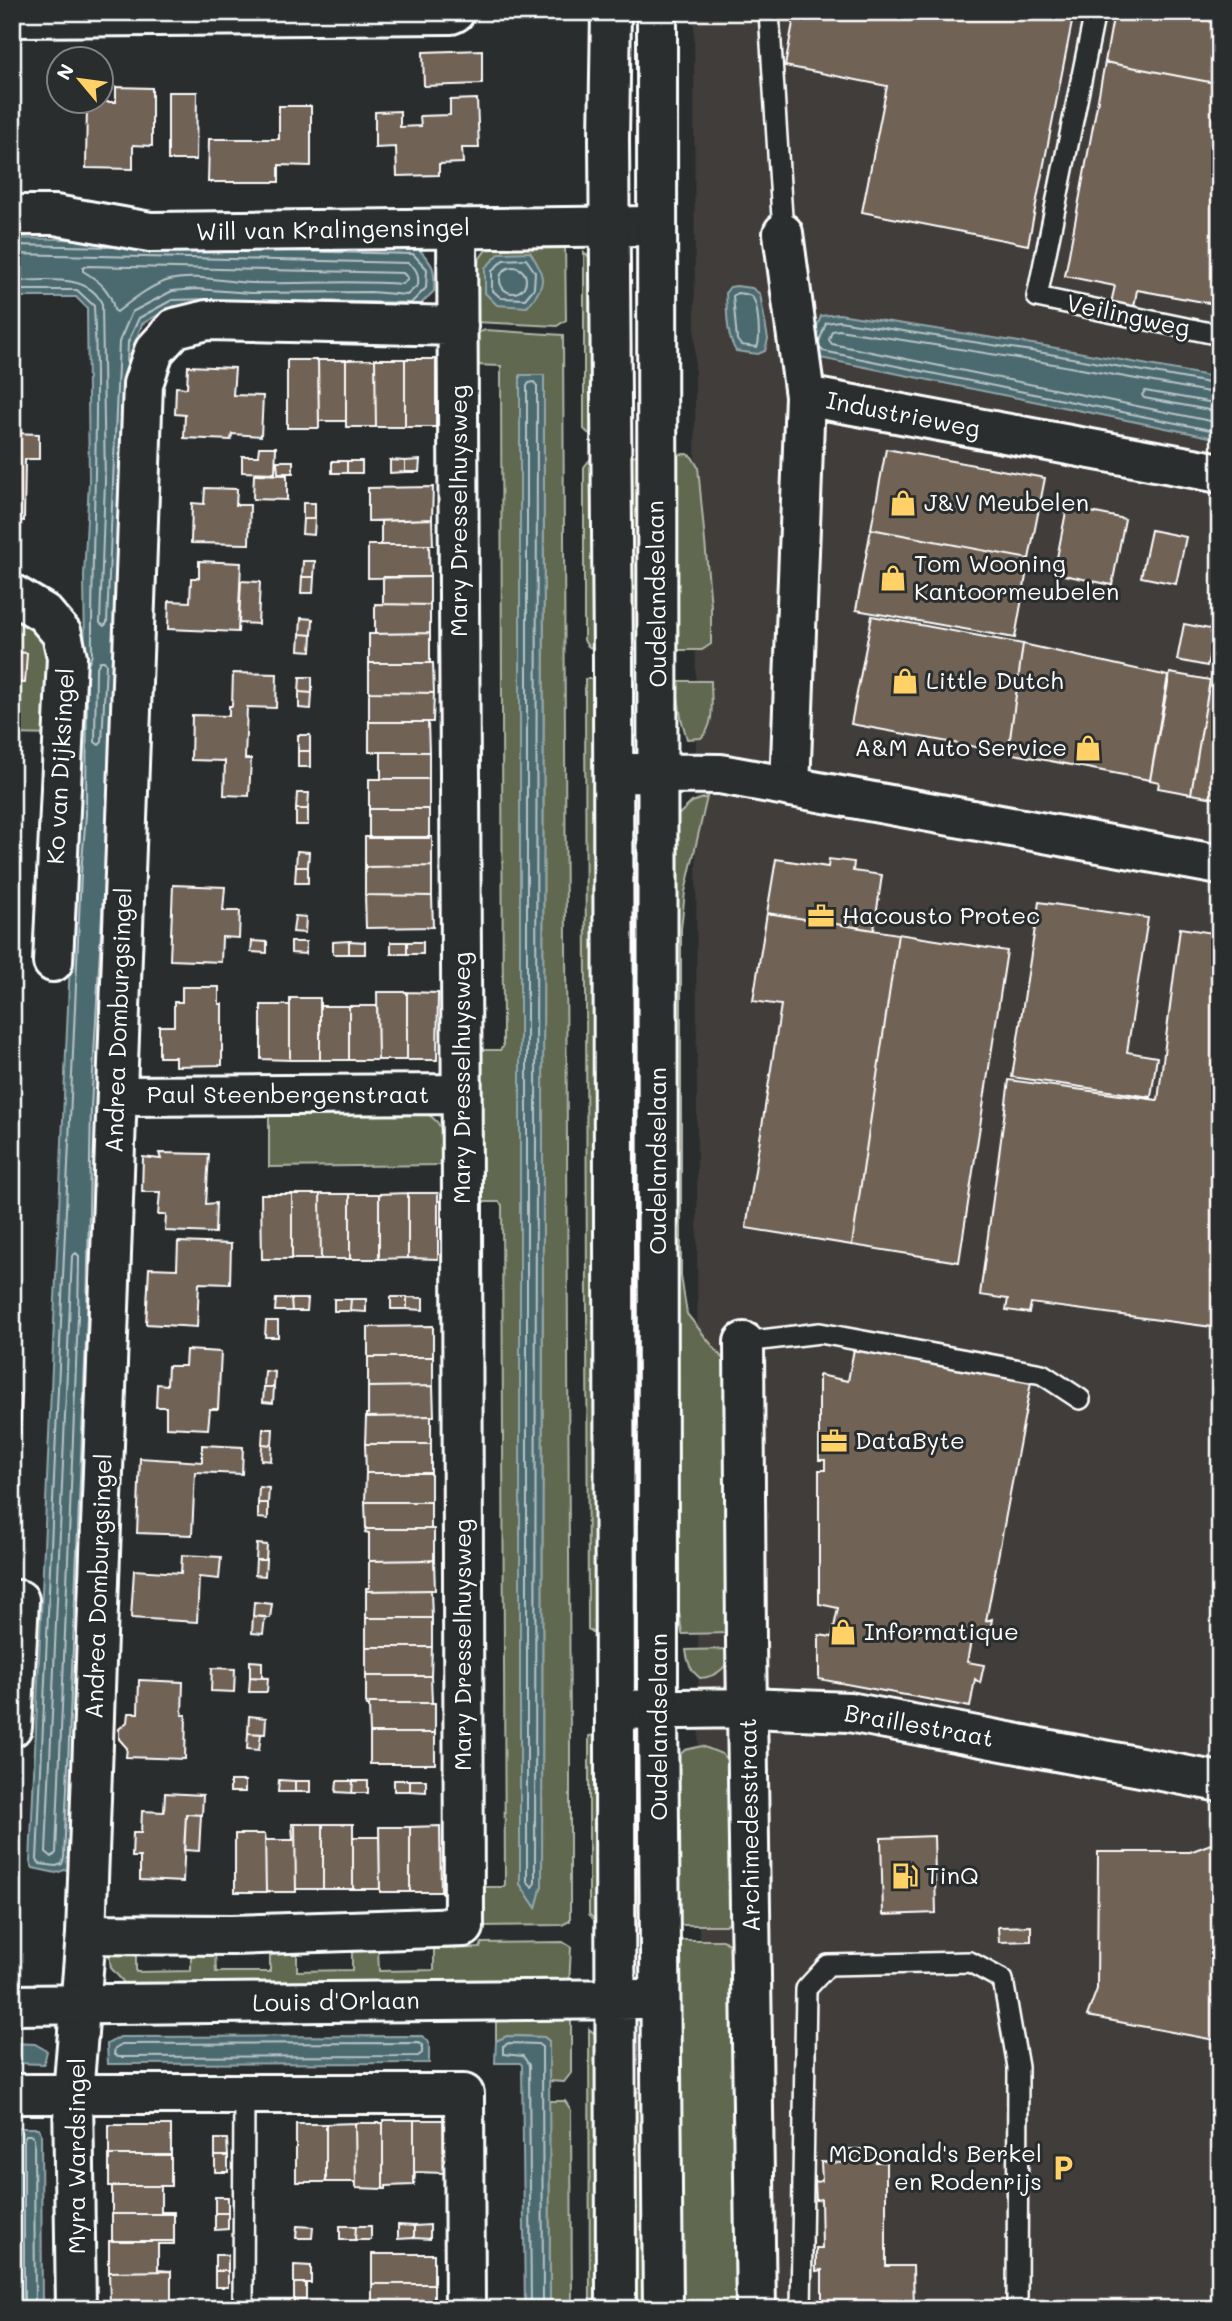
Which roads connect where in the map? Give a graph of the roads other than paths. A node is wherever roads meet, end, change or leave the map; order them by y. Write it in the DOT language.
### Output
graph roads {
  1 [pos="455,12"];
  2 [pos="611,12"];
  3 [pos="656,12"];
  4 [pos="769,12"];
  5 [pos="1095,12"];
  6 [pos="135,15"];
  7 [pos="12,17"];
  8 [pos="12,215"];
  9 [pos="655,226"];
  10 [pos="610,227"];
  11 [pos="457,228"];
  12 [pos="783,233"];
  13 [pos="458,326"];
  14 [pos="1220,335"];
  15 [pos="805,396"];
  16 [pos="1220,473"];
  17 [pos="12,594"];
  18 [pos="613,773"];
  19 [pos="657,773"];
  20 [pos="790,787"];
  21 [pos="1220,865"];
  22 [pos="53,962"];
  23 [pos="460,1094"];
  24 [pos="117,1096"];
  25 [pos="744,1342"];
  26 [pos="1080,1399"];
  27 [pos="19,1600"];
  28 [pos="748,1708"];
  29 [pos="658,1709"];
  30 [pos="615,1710"];
  31 [pos="12,1727"];
  32 [pos="1220,1783"];
  33 [pos="86,1934"];
  34 [pos="615,1999"];
  35 [pos="660,2000"];
  36 [pos="79,2004"];
  37 [pos="12,2005"];
  38 [pos="12,2094"];
  39 [pos="73,2094"];
  40 [pos="244,2094"];
  41 [pos="76,2309"];
  42 [pos="243,2309"];
  43 [pos="465,2309"];
  44 [pos="616,2309"];
  45 [pos="663,2309"];
  46 [pos="756,2309"];
  47 [pos="800,2309"];
  48 [pos="1017,2309"];
  1 -- 6 [label="street"];
  2 -- 10 [label="street, Oudelandselaan"];
  3 -- 9 [label="street, Oudelandselaan"];
  4 -- 12 [label="lane"];
  5 -- 14 [label="lane, Veilingweg"];
  6 -- 7 [label="street"];
  8 -- 11 [label="street, Will van Kralingensingel"];
  9 -- 10 [label="street, Will van Kralingensingel"];
  9 -- 19 [label="street, Oudelandselaan"];
  10 -- 11 [label="street, Will van Kralingensingel"];
  10 -- 18 [label="street, Oudelandselaan"];
  11 -- 13 [label="street, Mary Dresselhuysweg"];
  12 -- 15 [label="street"];
  13 -- 23 [label="street, Mary Dresselhuysweg"];
  13 -- 24 [label="street, Andrea Domburgsingel"];
  15 -- 16 [label="street, Industrieweg"];
  15 -- 20 [label="street, Industrieweg"];
  17 -- 22 [label="street, Ko van Dijksingel"];
  18 -- 19 [label="street"];
  18 -- 30 [label="street, Oudelandselaan"];
  19 -- 20 [label="street"];
  19 -- 29 [label="street, Oudelandselaan"];
  20 -- 21 [label="street"];
  23 -- 24 [label="street, Paul Steenbergenstraat"];
  23 -- 33 [label="street, Mary Dresselhuysweg"];
  24 -- 33 [label="street, Andrea Domburgsingel"];
  25 -- 26 [label="lane"];
  25 -- 28 [label="street, Archimedesstraat"];
  27 -- 31 [label="street"];
  28 -- 29 [label="street, Braillestraat"];
  28 -- 32 [label="street, Braillestraat"];
  28 -- 46 [label="street, Archimedesstraat"];
  29 -- 30 [label="street, Braillestraat"];
  29 -- 35 [label="street, Oudelandselaan"];
  30 -- 34 [label="street, Oudelandselaan"];
  33 -- 36 [label="street, Andrea Domburgsingel"];
  34 -- 35 [label="street, Louis d'Orlaan"];
  34 -- 36 [label="street, Louis d'Orlaan"];
  34 -- 44 [label="street, Oudelandselaan"];
  35 -- 45 [label="street, Oudelandselaan"];
  36 -- 37 [label="street, Louis d'Orlaan"];
  36 -- 39 [label="street, Myra Wardsingel"];
  38 -- 39 [label="street"];
  39 -- 40 [label="street"];
  39 -- 41 [label="street, Myra Wardsingel"];
  40 -- 42 [label="lane"];
  40 -- 43 [label="street"];
  47 -- 48 [label="lane"];
}
